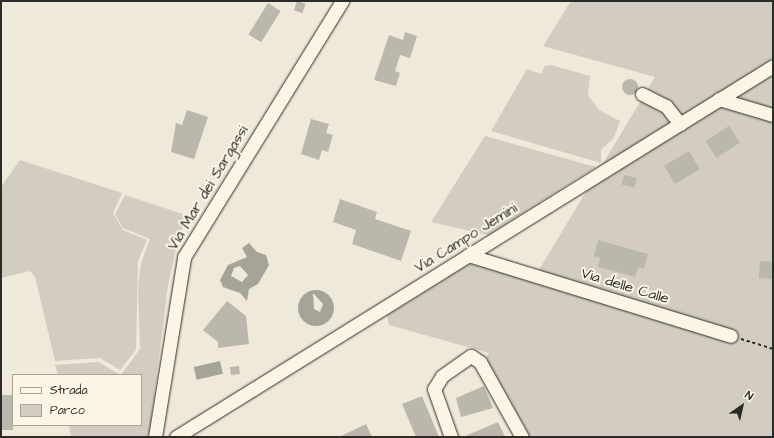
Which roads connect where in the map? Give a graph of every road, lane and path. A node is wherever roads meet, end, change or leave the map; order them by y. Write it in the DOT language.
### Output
graph roads {
  1 [pos="342,1"];
  2 [pos="773,66"];
  3 [pos="642,94"];
  4 [pos="719,99"];
  5 [pos="773,115"];
  6 [pos="680,124"];
  7 [pos="468,255"];
  8 [pos="731,336"];
  9 [pos="773,348"];
  10 [pos="155,437"];
  11 [pos="176,437"];
  12 [pos="451,437"];
  13 [pos="522,437"];
  1 -- 10 [label="street, Via Mar dei Sargassi"];
  2 -- 4 [label="street, Via Campo Jemini"];
  3 -- 6 [label="street"];
  4 -- 5 [label="street"];
  4 -- 6 [label="street, Via Campo Jemini"];
  6 -- 7 [label="street, Via Campo Jemini"];
  7 -- 8 [label="street, Via delle Calle"];
  7 -- 11 [label="street, Via Campo Jemini"];
  8 -- 9 [label="path"];
  12 -- 13 [label="street"];
}
